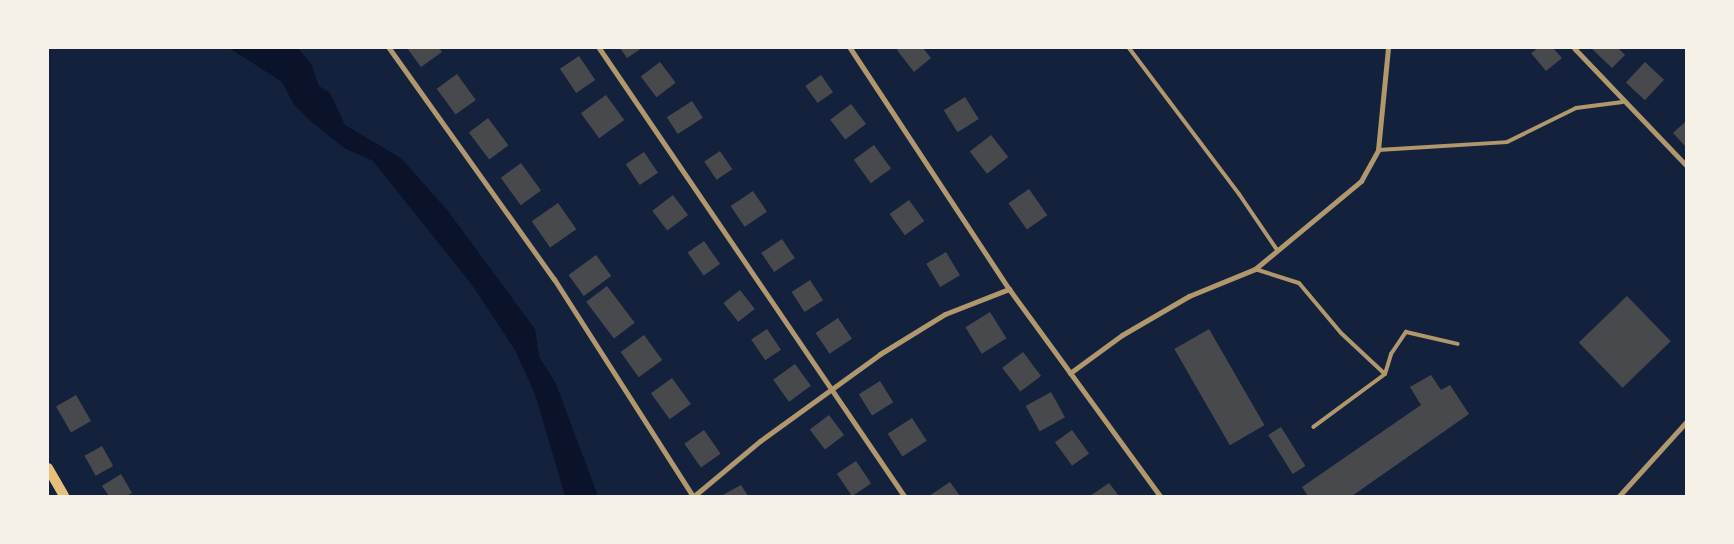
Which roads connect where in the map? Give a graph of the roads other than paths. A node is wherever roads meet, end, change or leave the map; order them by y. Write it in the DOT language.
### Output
graph roads {
  1 [pos="389,48"];
  2 [pos="599,48"];
  3 [pos="850,48"];
  4 [pos="1129,48"];
  5 [pos="1388,48"];
  6 [pos="1574,48"];
  7 [pos="1623,102"];
  8 [pos="1378,150"];
  9 [pos="1686,165"];
  10 [pos="1277,250"];
  11 [pos="1254,269"];
  12 [pos="1009,289"];
  13 [pos="1458,344"];
  14 [pos="1070,373"];
  15 [pos="1385,374"];
  16 [pos="832,392"];
  17 [pos="1686,422"];
  18 [pos="1313,427"];
  19 [pos="48,468"];
  20 [pos="64,496"];
  21 [pos="693,496"];
  22 [pos="904,496"];
  23 [pos="1160,496"];
  24 [pos="1620,496"];
  1 -- 21 [label="street"];
  2 -- 16 [label="street"];
  3 -- 12 [label="street"];
  4 -- 10 [label="lane"];
  5 -- 8 [label="street"];
  6 -- 7 [label="street"];
  7 -- 8 [label="lane"];
  7 -- 9 [label="street"];
  8 -- 10 [label="street"];
  10 -- 11 [label="street"];
  11 -- 14 [label="street"];
  11 -- 15 [label="lane"];
  12 -- 14 [label="street"];
  12 -- 16 [label="street"];
  13 -- 15 [label="lane"];
  14 -- 23 [label="street"];
  15 -- 18 [label="lane"];
  16 -- 21 [label="street"];
  16 -- 22 [label="street"];
  17 -- 24 [label="street"];
  19 -- 20 [label="main road"];
}
